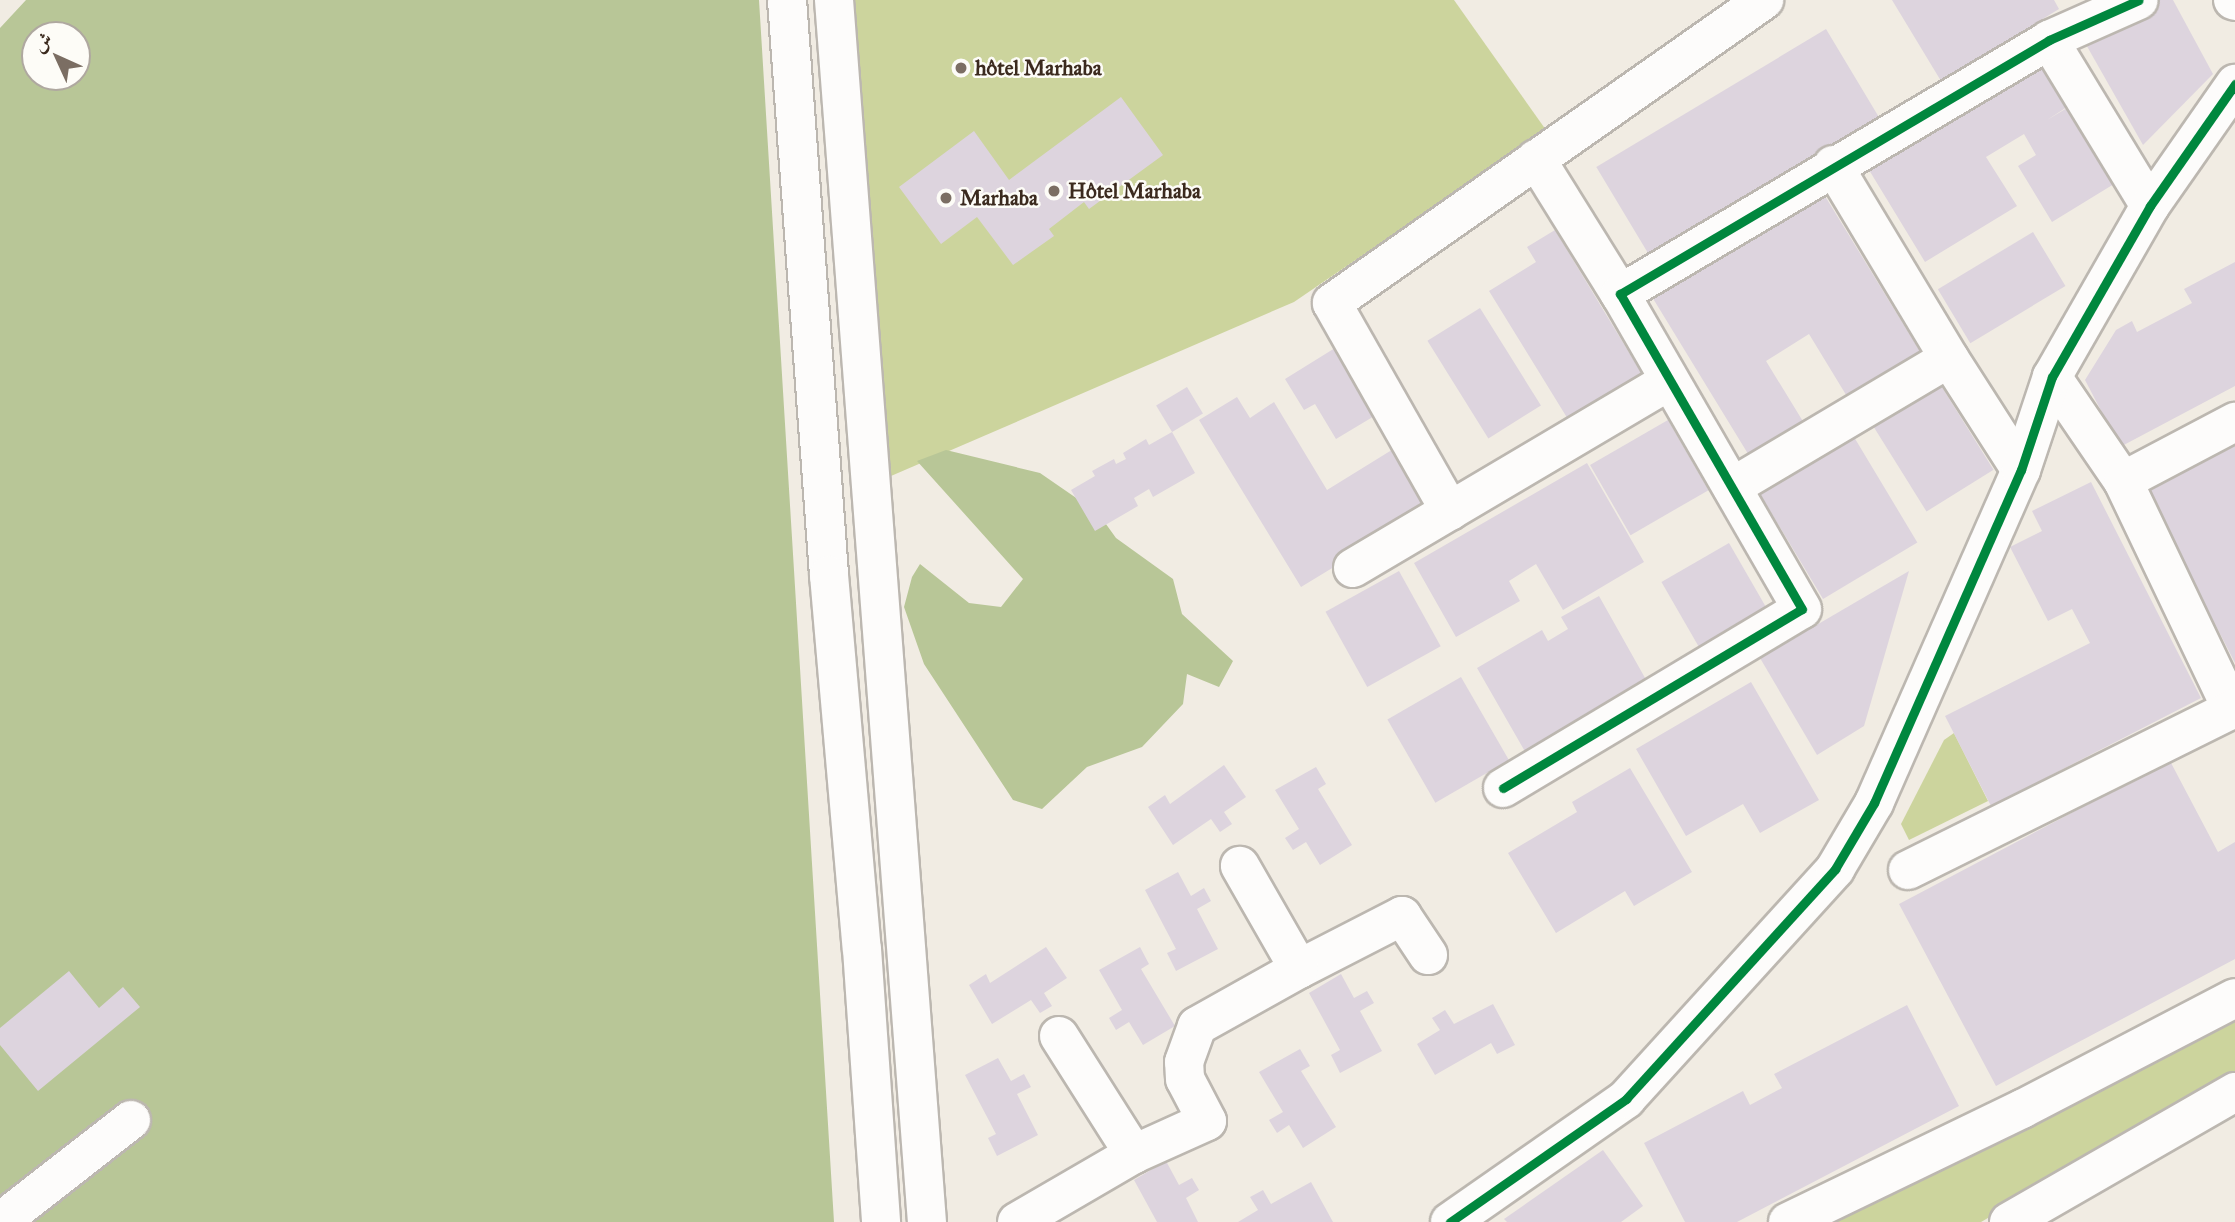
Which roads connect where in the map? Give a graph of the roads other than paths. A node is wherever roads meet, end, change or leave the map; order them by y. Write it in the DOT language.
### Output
graph roads {
  1 [pos="787,0"];
  2 [pos="834,0"];
  3 [pos="1764,0"];
  4 [pos="2139,0"];
  5 [pos="2049,40"];
  6 [pos="2235,84"];
  7 [pos="1536,159"];
  8 [pos="1833,165"];
  9 [pos="2150,205"];
  10 [pos="1620,294"];
  11 [pos="1949,358"];
  12 [pos="2052,377"];
  13 [pos="1668,382"];
  14 [pos="2235,422"];
  15 [pos="2021,470"];
  16 [pos="2123,481"];
  17 [pos="1732,487"];
  18 [pos="1450,511"];
  19 [pos="1353,568"];
  20 [pos="2233,709"];
  21 [pos="1503,788"];
  22 [pos="1240,866"];
  23 [pos="1908,870"];
  24 [pos="1428,955"];
  25 [pos="1299,969"];
  26 [pos="2235,998"];
  27 [pos="1059,1036"];
  28 [pos="2235,1092"];
  29 [pos="131,1119"];
  30 [pos="1134,1154"];
  31 [pos="0,1222"];
  32 [pos="881,1222"];
  33 [pos="927,1222"];
  34 [pos="1017,1222"];
  35 [pos="1450,1222"];
  36 [pos="1788,1222"];
  37 [pos="2009,1222"];
  1 -- 32 [label="street"];
  2 -- 33 [label="street"];
  3 -- 7 [label="street"];
  4 -- 5 [label="street"];
  5 -- 8 [label="street"];
  5 -- 9 [label="street"];
  6 -- 9 [label="street"];
  7 -- 10 [label="street"];
  7 -- 18 [label="street"];
  8 -- 10 [label="street"];
  8 -- 11 [label="street"];
  9 -- 12 [label="street"];
  10 -- 13 [label="street"];
  11 -- 15 [label="street"];
  11 -- 17 [label="street"];
  12 -- 15 [label="street"];
  12 -- 16 [label="street"];
  13 -- 17 [label="street"];
  13 -- 18 [label="street"];
  14 -- 16 [label="street"];
  15 -- 35 [label="street"];
  16 -- 20 [label="street"];
  17 -- 21 [label="street"];
  18 -- 19 [label="street"];
  20 -- 23 [label="street"];
  22 -- 25 [label="street"];
  24 -- 25 [label="street"];
  25 -- 30 [label="street"];
  26 -- 36 [label="street"];
  27 -- 30 [label="street"];
  28 -- 37 [label="street"];
  29 -- 31 [label="street"];
  30 -- 34 [label="street"];
}
